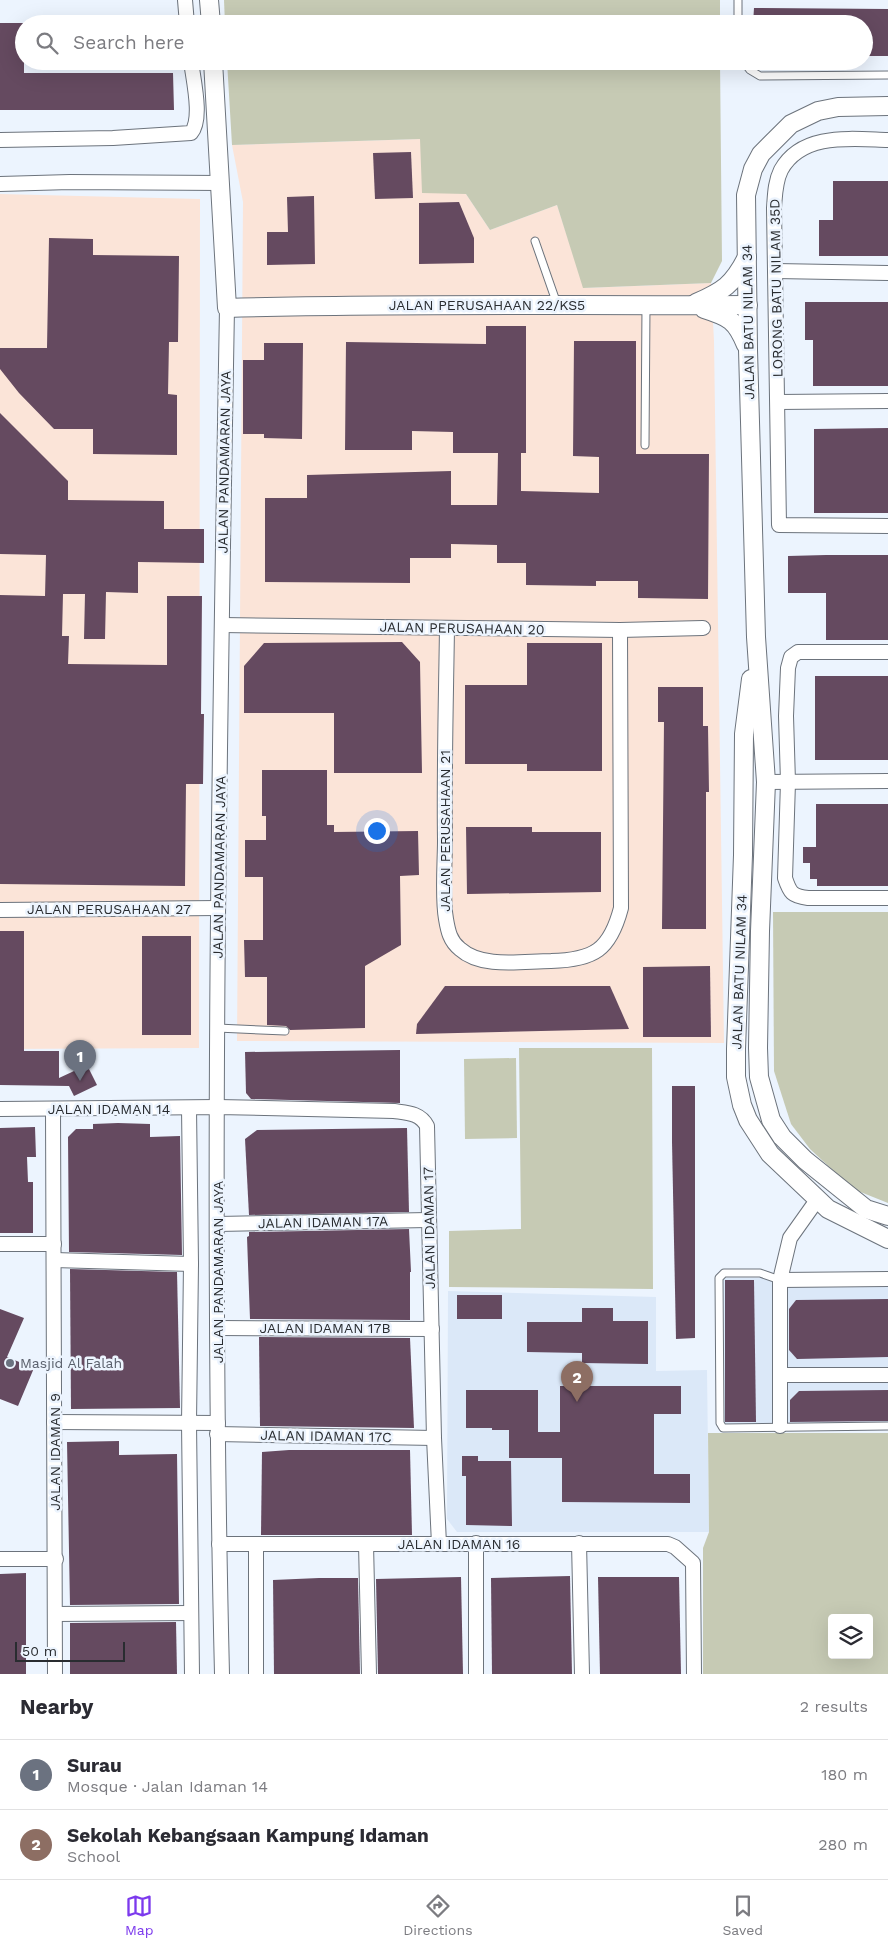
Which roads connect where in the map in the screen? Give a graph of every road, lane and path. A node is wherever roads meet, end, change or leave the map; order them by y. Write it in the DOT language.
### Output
graph roads {
  1 [pos="185,0"];
  2 [pos="210,0"];
  3 [pos="738,0"];
  4 [pos="186,15"];
  5 [pos="211,15"];
  6 [pos="738,15"];
  7 [pos="192,70"];
  8 [pos="214,70"];
  9 [pos="750,70"];
  10 [pos="888,75"];
  11 [pos="888,106"];
  12 [pos="0,140"];
  13 [pos="888,140"];
  14 [pos="221,183"];
  15 [pos="0,184"];
  16 [pos="535,241"];
  17 [pos="747,256"];
  18 [pos="776,271"];
  19 [pos="888,273"];
  20 [pos="691,305"];
  21 [pos="748,305"];
  22 [pos="557,306"];
  23 [pos="646,306"];
  24 [pos="227,308"];
  25 [pos="748,350"];
  26 [pos="888,401"];
  27 [pos="778,402"];
  28 [pos="645,445"];
  29 [pos="888,526"];
  30 [pos="222,625"];
  31 [pos="447,628"];
  32 [pos="703,628"];
  33 [pos="620,630"];
  34 [pos="756,636"];
  35 [pos="888,652"];
  36 [pos="744,734"];
  37 [pos="888,781"];
  38 [pos="766,782"];
  39 [pos="788,782"];
  40 [pos="743,855"];
  41 [pos="888,898"];
  42 [pos="218,908"];
  43 [pos="0,910"];
  44 [pos="217,1028"];
  45 [pos="285,1031"];
  46 [pos="218,1107"];
  47 [pos="189,1108"];
  48 [pos="0,1109"];
  49 [pos="53,1109"];
  50 [pos="805,1160"];
  51 [pos="817,1200"];
  52 [pos="866,1209"];
  53 [pos="888,1216"];
  54 [pos="428,1220"];
  55 [pos="218,1224"];
  56 [pos="888,1239"];
  57 [pos="0,1244"];
  58 [pos="54,1244"];
  59 [pos="54,1260"];
  60 [pos="191,1264"];
  61 [pos="888,1279"];
  62 [pos="780,1280"];
  63 [pos="218,1328"];
  64 [pos="432,1329"];
  65 [pos="888,1375"];
  66 [pos="780,1376"];
  67 [pos="54,1422"];
  68 [pos="189,1423"];
  69 [pos="780,1426"];
  70 [pos="888,1426"];
  71 [pos="217,1429"];
  72 [pos="434,1438"];
  73 [pos="219,1544"];
  74 [pos="256,1544"];
  75 [pos="366,1544"];
  76 [pos="439,1544"];
  77 [pos="476,1544"];
  78 [pos="579,1544"];
  79 [pos="0,1559"];
  80 [pos="56,1559"];
  81 [pos="191,1613"];
  82 [pos="55,1614"];
  83 [pos="55,1674"];
  84 [pos="192,1674"];
  85 [pos="222,1674"];
  86 [pos="256,1674"];
  87 [pos="369,1674"];
  88 [pos="476,1674"];
  89 [pos="582,1674"];
  90 [pos="694,1674"];
  1 -- 4 [label="street"];
  2 -- 5 [label="street"];
  3 -- 6 [label="lane"];
  7 -- 12 [label="street"];
  8 -- 14 [label="street, JALAN PANDAMARAN JAYA"];
  9 -- 10 [label="lane"];
  11 -- 17 [label="street, JALAN BATU NILAM 34"];
  13 -- 18 [label="street, LORONG BATU NILAM 35D"];
  14 -- 15 [label="street"];
  14 -- 24 [label="street, JALAN PANDAMARAN JAYA"];
  16 -- 22 [label="lane"];
  17 -- 20 [label="street"];
  17 -- 21 [label="street, JALAN BATU NILAM 34"];
  18 -- 19 [label="street"];
  18 -- 27 [label="street, LORONG BATU NILAM 35D"];
  20 -- 21 [label="street, JALAN PERUSAHAAN 22/KS5"];
  20 -- 23 [label="street, JALAN PERUSAHAAN 22/KS5"];
  20 -- 25 [label="street"];
  21 -- 25 [label="street, JALAN BATU NILAM 34"];
  22 -- 23 [label="street, JALAN PERUSAHAAN 22/KS5"];
  22 -- 24 [label="street, JALAN PERUSAHAAN 22/KS5"];
  23 -- 28 [label="lane"];
  24 -- 30 [label="street, JALAN PANDAMARAN JAYA"];
  25 -- 34 [label="street, JALAN BATU NILAM 34"];
  26 -- 27 [label="street"];
  27 -- 29 [label="street, LORONG BATU NILAM 35D"];
  30 -- 31 [label="street, JALAN PERUSAHAAN 20"];
  30 -- 42 [label="street, JALAN PANDAMARAN JAYA"];
  31 -- 33 [label="street, JALAN PERUSAHAAN 20"];
  31 -- 33 [label="street, JALAN PERUSAHAAN 21"];
  32 -- 33 [label="street, JALAN PERUSAHAAN 20"];
  34 -- 36 [label="street, JALAN BATU NILAM 34"];
  34 -- 38 [label="street, JALAN BATU NILAM 34"];
  35 -- 39 [label="street"];
  36 -- 38 [label="street"];
  36 -- 40 [label="street, JALAN BATU NILAM 34"];
  37 -- 39 [label="street"];
  38 -- 39 [label="street"];
  38 -- 40 [label="street"];
  38 -- 50 [label="street, JALAN BATU NILAM 34"];
  39 -- 41 [label="street"];
  40 -- 51 [label="street, JALAN BATU NILAM 34"];
  42 -- 43 [label="street, JALAN PERUSAHAAN 27"];
  42 -- 44 [label="street, JALAN PANDAMARAN JAYA"];
  44 -- 45 [label="lane"];
  44 -- 46 [label="street, JALAN PANDAMARAN JAYA"];
  46 -- 47 [label="street, JALAN IDAMAN 14"];
  46 -- 54 [label="street, JALAN IDAMAN 17"];
  46 -- 55 [label="street, JALAN PANDAMARAN JAYA"];
  47 -- 49 [label="street, JALAN IDAMAN 14"];
  47 -- 60 [label="street, JALAN PANDAMARAN JAYA"];
  48 -- 49 [label="street, JALAN IDAMAN 14"];
  49 -- 58 [label="street, JALAN IDAMAN 9"];
  50 -- 51 [label="street"];
  50 -- 52 [label="street, JALAN BATU NILAM 34"];
  51 -- 52 [label="street"];
  51 -- 56 [label="street, JALAN BATU NILAM 34"];
  51 -- 62 [label="street"];
  52 -- 53 [label="street, JALAN BATU NILAM 34"];
  54 -- 55 [label="street, JALAN IDAMAN 17A"];
  54 -- 64 [label="street, JALAN IDAMAN 17"];
  55 -- 63 [label="street, JALAN PANDAMARAN JAYA"];
  57 -- 58 [label="street"];
  58 -- 59 [label="street, JALAN IDAMAN 9"];
  59 -- 60 [label="street"];
  59 -- 67 [label="street, JALAN IDAMAN 9"];
  60 -- 68 [label="street, JALAN PANDAMARAN JAYA"];
  61 -- 62 [label="street"];
  62 -- 66 [label="street"];
  62 -- 69 [label="lane"];
  63 -- 64 [label="street, JALAN IDAMAN 17B"];
  63 -- 71 [label="street, JALAN PANDAMARAN JAYA"];
  64 -- 72 [label="street, JALAN IDAMAN 17"];
  65 -- 66 [label="street"];
  66 -- 69 [label="street"];
  67 -- 68 [label="street, JALAN IDAMAN 17C"];
  67 -- 80 [label="street, JALAN IDAMAN 9"];
  68 -- 71 [label="street, JALAN IDAMAN 17C"];
  68 -- 81 [label="street, JALAN PANDAMARAN JAYA"];
  69 -- 70 [label="lane"];
  71 -- 72 [label="street, JALAN IDAMAN 17C"];
  71 -- 73 [label="street, JALAN PANDAMARAN JAYA"];
  72 -- 76 [label="street, JALAN IDAMAN 17"];
  73 -- 74 [label="street, JALAN IDAMAN 16"];
  73 -- 85 [label="street, JALAN PANDAMARAN JAYA"];
  74 -- 75 [label="street, JALAN IDAMAN 16"];
  74 -- 86 [label="street"];
  75 -- 76 [label="street, JALAN IDAMAN 16"];
  75 -- 87 [label="street"];
  76 -- 77 [label="street, JALAN IDAMAN 16"];
  77 -- 78 [label="street, JALAN IDAMAN 16"];
  77 -- 88 [label="street"];
  78 -- 89 [label="street"];
  78 -- 90 [label="street, JALAN IDAMAN 16"];
  79 -- 80 [label="street"];
  80 -- 82 [label="street, JALAN IDAMAN 9"];
  81 -- 82 [label="street"];
  81 -- 84 [label="street, JALAN PANDAMARAN JAYA"];
  82 -- 83 [label="street, JALAN IDAMAN 9"];
}
